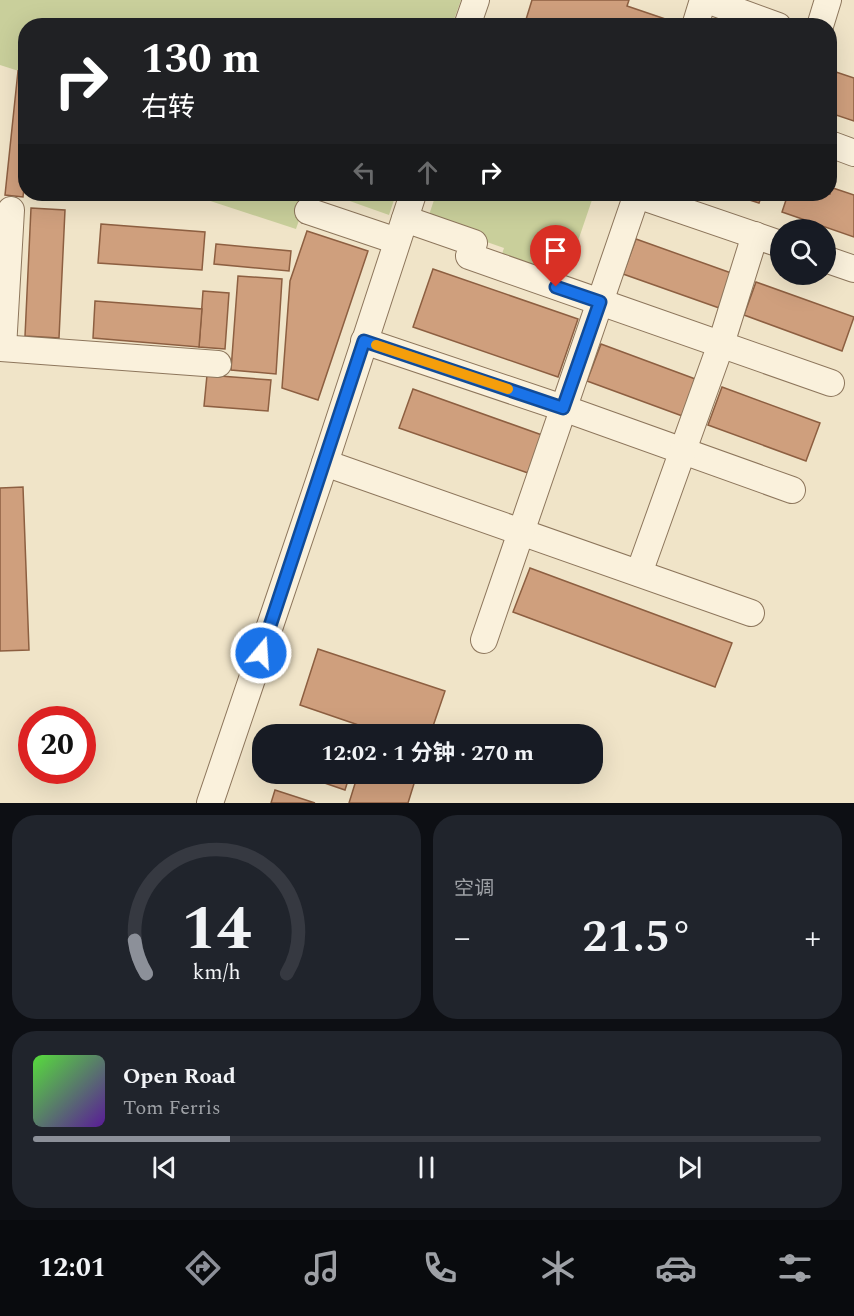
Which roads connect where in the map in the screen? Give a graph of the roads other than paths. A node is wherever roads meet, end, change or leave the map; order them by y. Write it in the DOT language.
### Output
graph roads {
  1 [pos="476,0"];
  2 [pos="828,0"];
  3 [pos="713,1"];
  4 [pos="470,18"];
  5 [pos="701,18"];
  6 [pos="757,18"];
  7 [pos="822,18"];
  8 [pos="837,147"];
  9 [pos="854,153"];
  10 [pos="411,201"];
  11 [pos="635,201"];
  12 [pos="657,201"];
  13 [pos="11,210"];
  14 [pos="308,210"];
  15 [pos="401,230"];
  16 [pos="755,236"];
  17 [pos="770,241"];
  18 [pos="836,263"];
  19 [pos="854,269"];
  20 [pos="600,302"];
  21 [pos="364,341"];
  22 [pos="721,344"];
  23 [pos="1,348"];
  24 [pos="218,364"];
  25 [pos="831,383"];
  26 [pos="563,408"];
  27 [pos="684,451"];
  28 [pos="325,462"];
  29 [pos="792,490"];
  30 [pos="521,532"];
  31 [pos="639,573"];
  32 [pos="751,613"];
  33 [pos="484,640"];
  34 [pos="210,803"];
  1 -- 4 [label="lane"];
  2 -- 7 [label="lane"];
  3 -- 5 [label="lane"];
  3 -- 6 [label="lane"];
  8 -- 9 [label="lane"];
  10 -- 15 [label="lane"];
  11 -- 20 [label="lane"];
  12 -- 16 [label="lane"];
  13 -- 23 [label="lane"];
  14 -- 15 [label="lane"];
  15 -- 20 [label="lane"];
  15 -- 21 [label="lane"];
  16 -- 17 [label="lane"];
  16 -- 22 [label="lane"];
  18 -- 19 [label="lane"];
  20 -- 22 [label="lane"];
  20 -- 26 [label="lane"];
  21 -- 26 [label="lane"];
  21 -- 28 [label="lane"];
  22 -- 25 [label="lane"];
  22 -- 27 [label="lane"];
  23 -- 24 [label="lane"];
  26 -- 27 [label="lane"];
  26 -- 30 [label="lane"];
  27 -- 29 [label="lane"];
  27 -- 31 [label="lane"];
  28 -- 30 [label="lane"];
  28 -- 34 [label="lane"];
  30 -- 31 [label="lane"];
  30 -- 33 [label="lane"];
  31 -- 32 [label="lane"];
}
